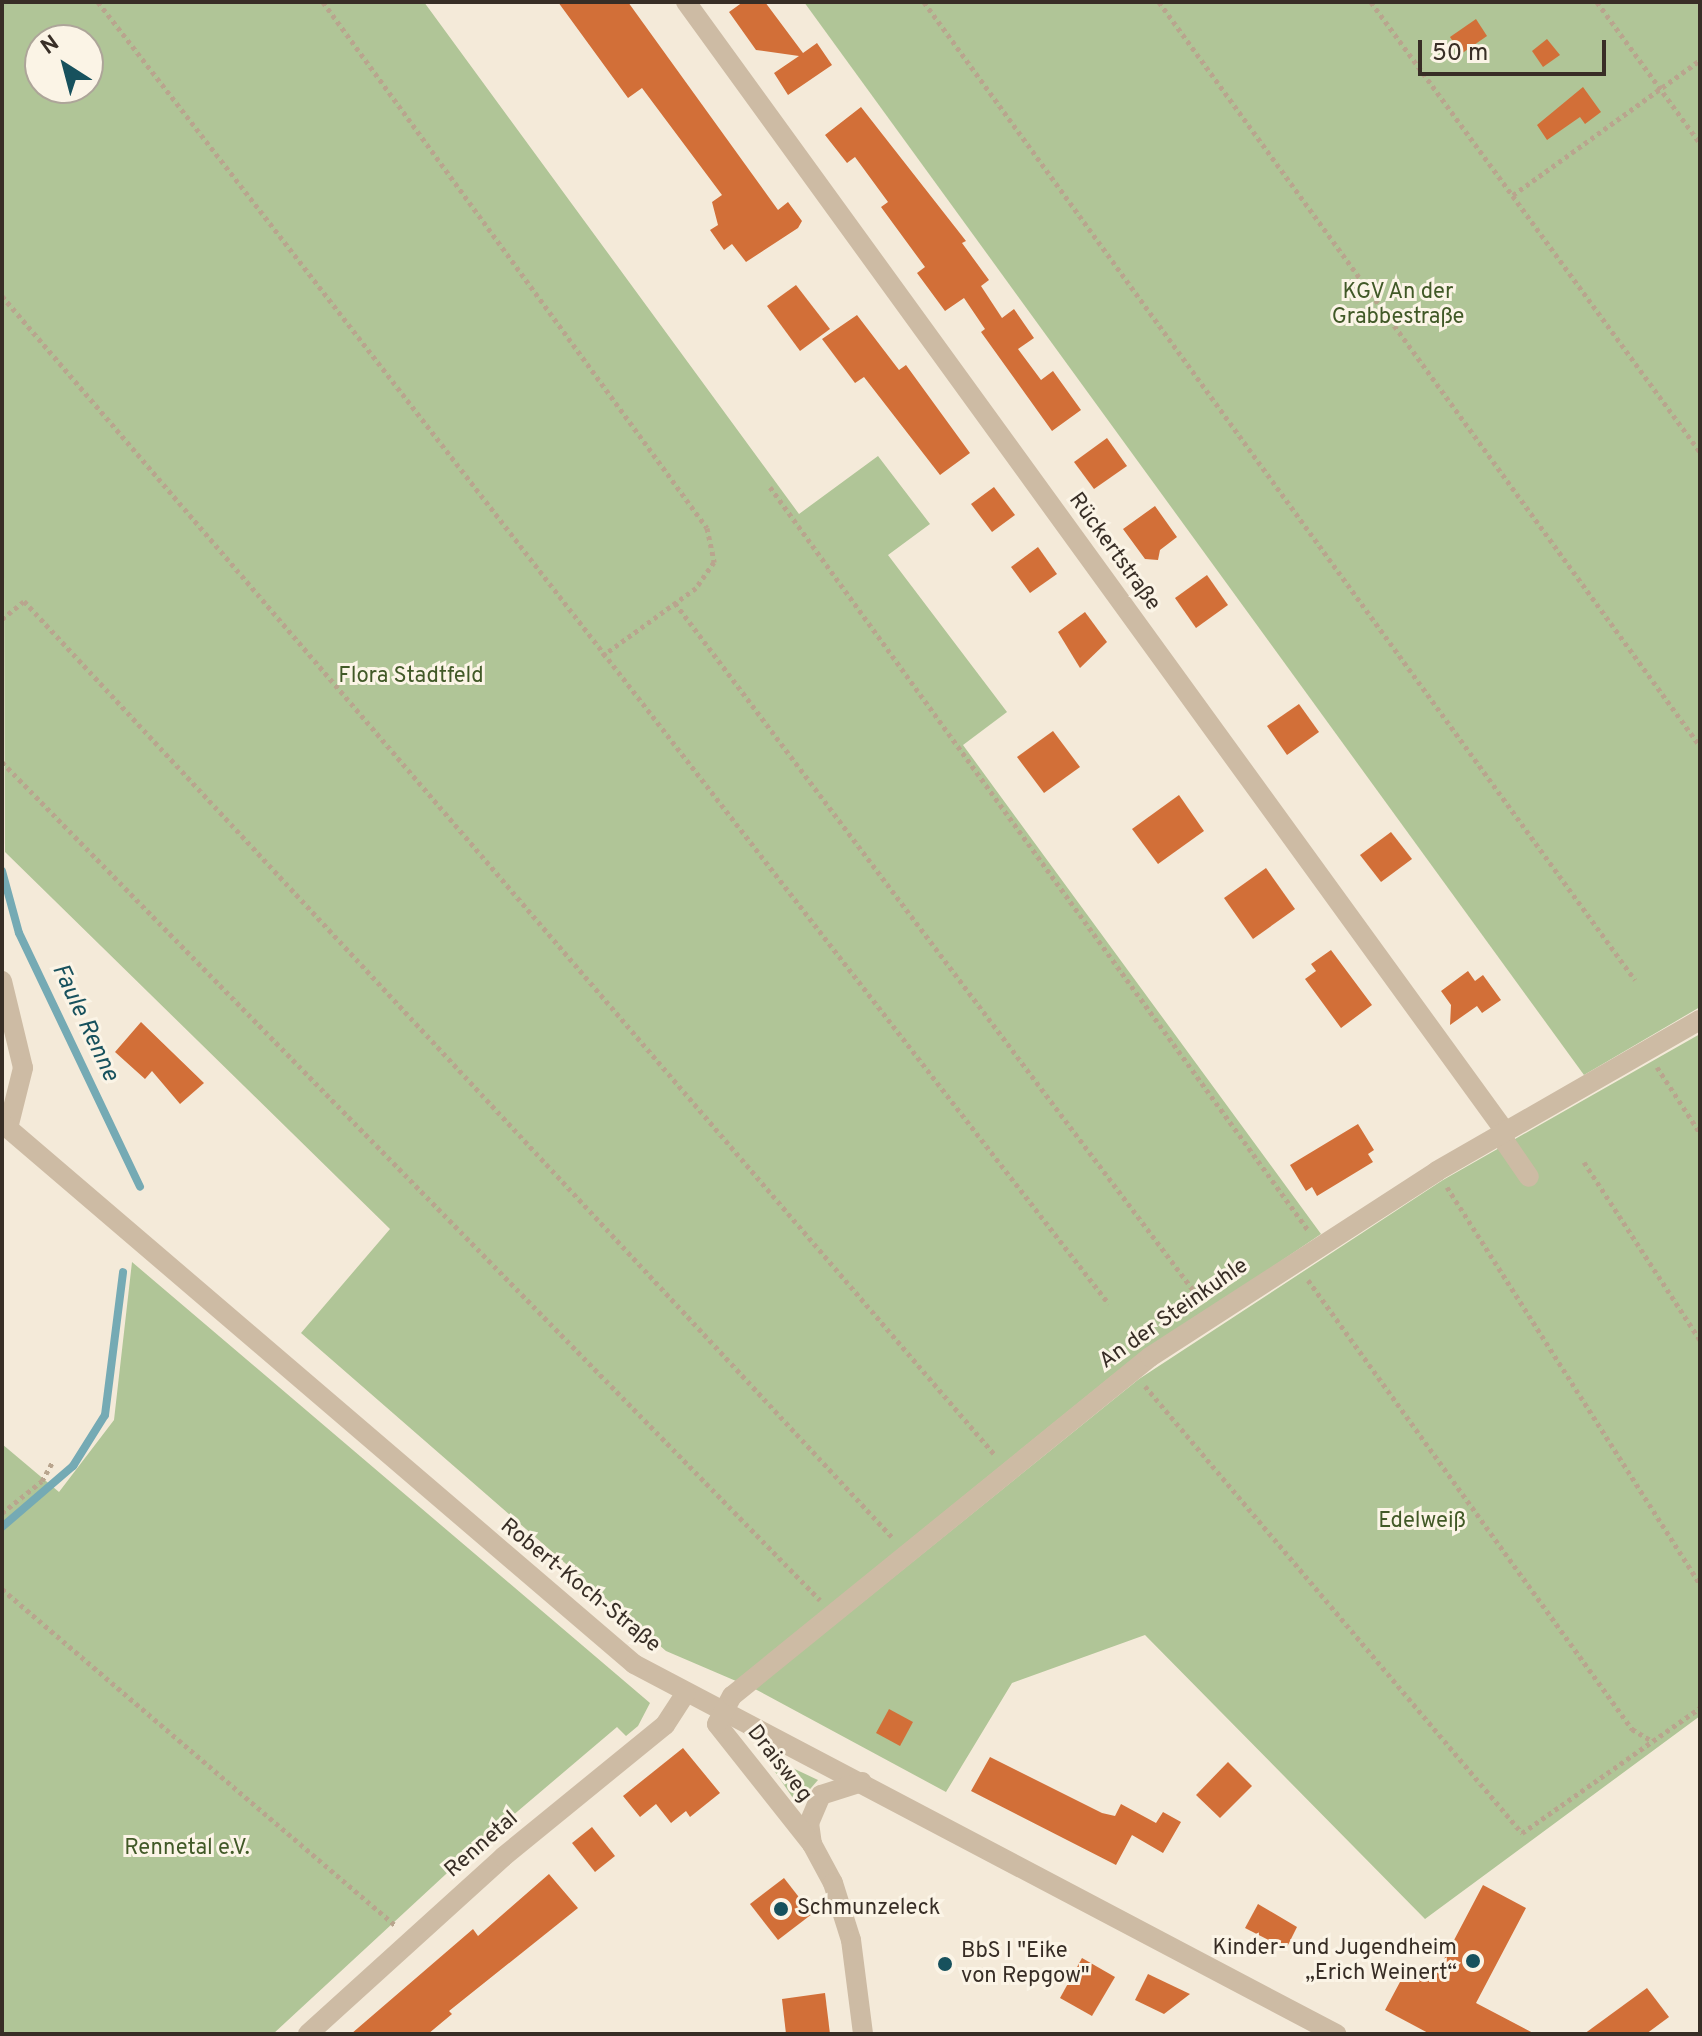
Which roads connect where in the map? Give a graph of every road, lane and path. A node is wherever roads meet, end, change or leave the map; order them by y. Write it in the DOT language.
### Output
graph roads {
  1 [pos="98,2"];
  2 [pos="323,2"];
  3 [pos="686,2"];
  4 [pos="924,2"];
  5 [pos="1159,2"];
  6 [pos="1371,2"];
  7 [pos="1597,2"];
  8 [pos="1700,60"];
  9 [pos="1661,89"];
  10 [pos="1700,143"];
  11 [pos="1513,195"];
  12 [pos="2,296"];
  13 [pos="1700,452"];
  14 [pos="770,487"];
  15 [pos="675,603"];
  16 [pos="2,619"];
  17 [pos="602,656"];
  18 [pos="1700,746"];
  19 [pos="2,762"];
  20 [pos="1635,980"];
  21 [pos="2,981"];
  22 [pos="1700,1020"];
  23 [pos="1653,1060"];
  24 [pos="5,1125"];
  25 [pos="1504,1130"];
  26 [pos="1700,1133"];
  27 [pos="1584,1162"];
  28 [pos="1529,1177"];
  29 [pos="1443,1180"];
  30 [pos="1318,1244"];
  31 [pos="1301,1270"];
  32 [pos="1109,1304"];
  33 [pos="1212,1315"];
  34 [pos="1700,1340"];
  35 [pos="1139,1379"];
  36 [pos="53,1461"];
  37 [pos="1008,1471"];
  38 [pos="2,1513"];
  39 [pos="906,1553"];
  40 [pos="1700,1584"];
  41 [pos="2,1589"];
  42 [pos="832,1612"];
  43 [pos="686,1693"];
  44 [pos="1700,1708"];
  45 [pos="723,1711"];
  46 [pos="1650,1740"];
  47 [pos="862,1782"];
  48 [pos="812,1844"];
  49 [pos="390,1921"];
  50 [pos="308,2034"];
  51 [pos="863,2034"];
  52 [pos="1336,2034"];
  1 -- 17 [label="path"];
  2 -- 15 [label="path"];
  3 -- 25 [label="street, Rückertstraße"];
  4 -- 20 [label="path"];
  5 -- 18 [label="path"];
  6 -- 11 [label="path"];
  7 -- 9 [label="path"];
  8 -- 9 [label="path"];
  9 -- 10 [label="path"];
  9 -- 11 [label="path"];
  11 -- 13 [label="path"];
  12 -- 37 [label="path"];
  14 -- 30 [label="path"];
  15 -- 17 [label="path"];
  15 -- 33 [label="path"];
  16 -- 39 [label="path"];
  17 -- 32 [label="path"];
  19 -- 42 [label="path"];
  21 -- 24 [label="street"];
  22 -- 25 [label="street, An der Steinkuhle"];
  23 -- 26 [label="path"];
  24 -- 43 [label="street, Robert-Koch-Straße"];
  25 -- 28 [label="street, Rückertstraße"];
  25 -- 30 [label="street, An der Steinkuhle"];
  27 -- 34 [label="path"];
  29 -- 40 [label="path"];
  30 -- 33 [label="street, An der Steinkuhle"];
  31 -- 46 [label="path"];
  33 -- 37 [label="street, An der Steinkuhle"];
  35 -- 46 [label="path"];
  36 -- 38 [label="path"];
  37 -- 39 [label="street, An der Steinkuhle"];
  39 -- 42 [label="street, An der Steinkuhle"];
  41 -- 49 [label="path"];
  42 -- 45 [label="street, An der Steinkuhle"];
  43 -- 45 [label="street, Robert-Koch-Straße"];
  43 -- 50 [label="street, Rennetal"];
  44 -- 46 [label="path"];
  45 -- 47 [label="street, Robert-Koch-Straße"];
  45 -- 48 [label="street, Draisweg"];
  47 -- 48 [label="street, Draisweg"];
  47 -- 52 [label="street, Robert-Koch-Straße"];
  48 -- 51 [label="street, Draisweg"];
}
